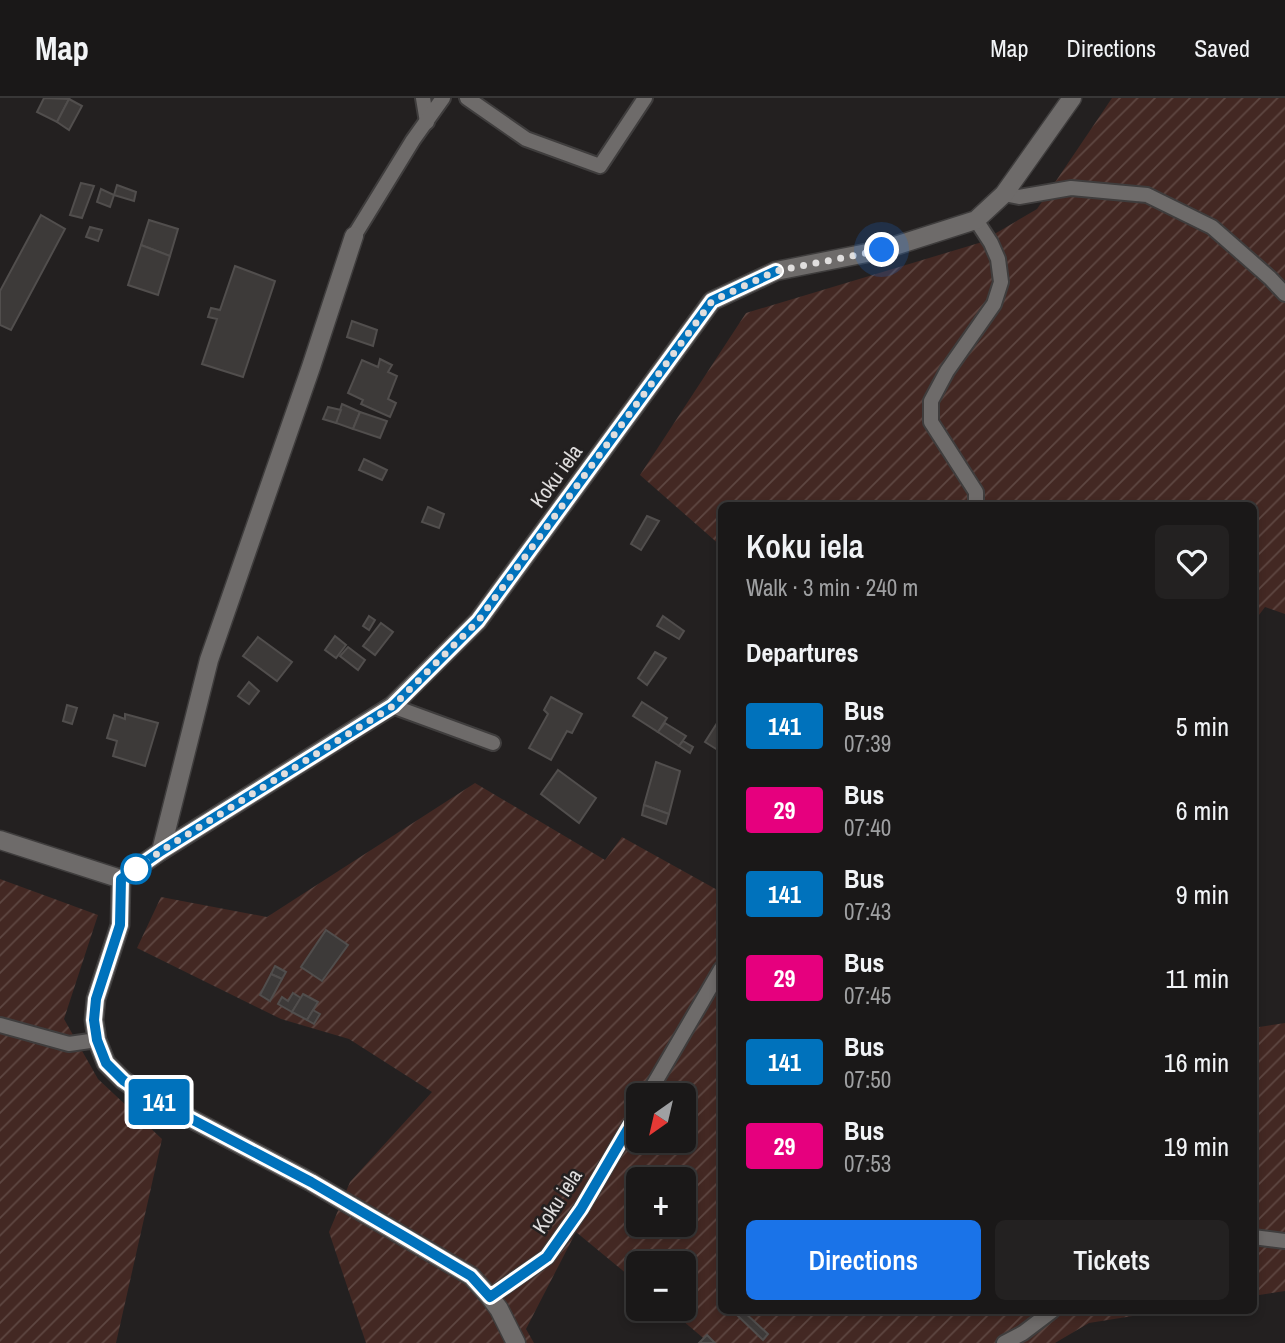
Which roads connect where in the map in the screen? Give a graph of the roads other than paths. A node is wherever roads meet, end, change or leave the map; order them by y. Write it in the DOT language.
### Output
graph roads {
  1 [pos="424,98"];
  2 [pos="443,98"];
  3 [pos="467,98"];
  4 [pos="645,98"];
  5 [pos="1072,98"];
  6 [pos="427,122"];
  7 [pos="1004,194"];
  8 [pos="976,220"];
  9 [pos="354,236"];
  10 [pos="1285,294"];
  11 [pos="976,502"];
  12 [pos="393,706"];
  13 [pos="493,743"];
  14 [pos="0,840"];
  15 [pos="161,851"];
  16 [pos="121,879"];
  17 [pos="718,974"];
  18 [pos="0,1025"];
  19 [pos="97,1040"];
  20 [pos="655,1083"];
  21 [pos="626,1132"];
  22 [pos="1257,1238"];
  23 [pos="1285,1241"];
  24 [pos="490,1297"];
  25 [pos="1048,1314"];
  26 [pos="516,1343"];
  27 [pos="1004,1343"];
  1 -- 6 [label="lane"];
  2 -- 6 [label="lane"];
  3 -- 4 [label="lane"];
  5 -- 7 [label="street"];
  6 -- 9 [label="lane"];
  7 -- 8 [label="street"];
  7 -- 10 [label="lane"];
  8 -- 11 [label="lane"];
  8 -- 12 [label="street, Koku iela"];
  9 -- 15 [label="street"];
  12 -- 13 [label="lane"];
  12 -- 15 [label="street, Koku iela"];
  14 -- 16 [label="street"];
  15 -- 16 [label="street, Koku iela"];
  16 -- 19 [label="street"];
  17 -- 20 [label="lane"];
  18 -- 19 [label="lane"];
  19 -- 24 [label="street"];
  21 -- 24 [label="lane, Koku iela"];
  22 -- 23 [label="lane"];
  24 -- 26 [label="street"];
  25 -- 27 [label="lane"];
}
